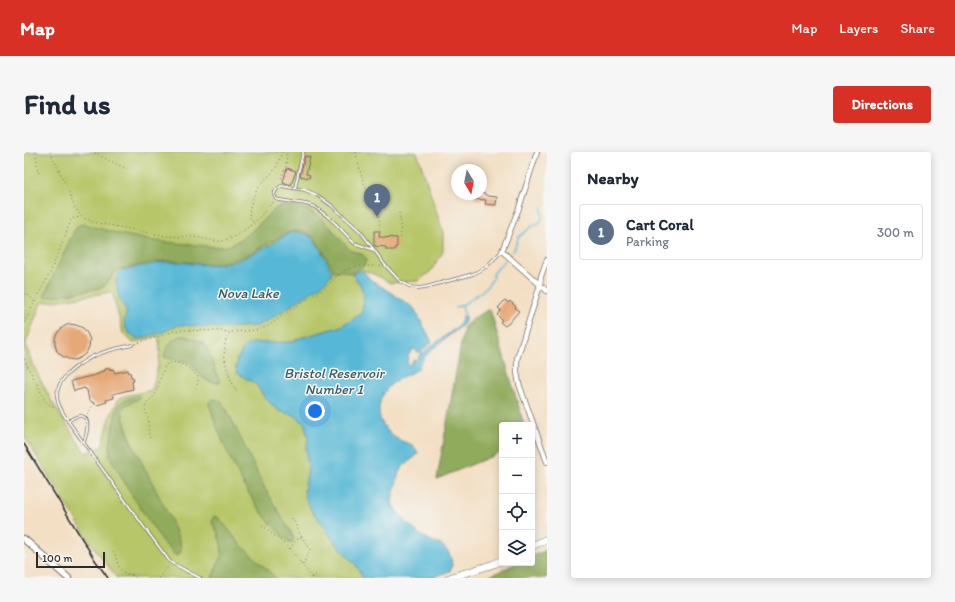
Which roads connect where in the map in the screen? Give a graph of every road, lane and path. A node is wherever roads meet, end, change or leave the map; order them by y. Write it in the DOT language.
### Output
graph roads {
  1 [pos="36,152"];
  2 [pos="50,152"];
  3 [pos="95,152"];
  4 [pos="282,152"];
  5 [pos="287,152"];
  6 [pos="303,152"];
  7 [pos="356,152"];
  8 [pos="537,152"];
  9 [pos="127,169"];
  10 [pos="39,175"];
  11 [pos="279,187"];
  12 [pos="295,188"];
  13 [pos="276,199"];
  14 [pos="399,213"];
  15 [pos="82,217"];
  16 [pos="254,223"];
  17 [pos="379,228"];
  18 [pos="401,240"];
  19 [pos="374,250"];
  20 [pos="502,251"];
  21 [pos="547,260"];
  22 [pos="385,265"];
  23 [pos="540,285"];
  24 [pos="547,292"];
  25 [pos="24,294"];
  26 [pos="34,302"];
  27 [pos="24,323"];
  28 [pos="230,332"];
  29 [pos="132,345"];
  30 [pos="24,359"];
  31 [pos="196,388"];
  32 [pos="236,391"];
  33 [pos="93,405"];
  34 [pos="59,406"];
  35 [pos="85,418"];
  36 [pos="68,421"];
  37 [pos="150,438"];
  38 [pos="84,442"];
  39 [pos="547,462"];
  40 [pos="292,518"];
  41 [pos="262,525"];
  42 [pos="302,537"];
  43 [pos="24,539"];
  44 [pos="547,539"];
  45 [pos="535,545"];
  46 [pos="290,549"];
  47 [pos="113,550"];
  48 [pos="499,562"];
  49 [pos="172,563"];
  50 [pos="302,565"];
  51 [pos="318,575"];
  52 [pos="312,577"];
  53 [pos="68,578"];
  54 [pos="137,578"];
  55 [pos="158,578"];
  56 [pos="200,578"];
  57 [pos="449,578"];
  1 -- 10 [label="path"];
  2 -- 15 [label="path"];
  3 -- 9 [label="path"];
  4 -- 16 [label="path"];
  5 -- 11 [label="path"];
  6 -- 12 [label="lane"];
  7 -- 17 [label="path"];
  8 -- 20 [label="street"];
  11 -- 12 [label="lane"];
  11 -- 13 [label="lane"];
  12 -- 19 [label="lane"];
  13 -- 16 [label="path"];
  13 -- 19 [label="lane"];
  14 -- 18 [label="path"];
  15 -- 16 [label="path"];
  15 -- 26 [label="path"];
  19 -- 22 [label="lane"];
  20 -- 22 [label="lane"];
  20 -- 23 [label="street"];
  21 -- 23 [label="street"];
  22 -- 28 [label="path"];
  23 -- 24 [label="street"];
  23 -- 39 [label="street"];
  25 -- 26 [label="path"];
  26 -- 27 [label="path"];
  28 -- 29 [label="path"];
  28 -- 32 [label="path"];
  29 -- 34 [label="lane"];
  30 -- 34 [label="path"];
  31 -- 37 [label="path"];
  33 -- 35 [label="path"];
  34 -- 36 [label="lane"];
  35 -- 36 [label="lane"];
  35 -- 38 [label="lane"];
  36 -- 38 [label="lane"];
  38 -- 49 [label="lane"];
  40 -- 42 [label="path"];
  41 -- 46 [label="path"];
  42 -- 46 [label="path"];
  42 -- 50 [label="path"];
  43 -- 53 [label="main road"];
  44 -- 45 [label="highway"];
  46 -- 50 [label="path"];
  47 -- 54 [label="path"];
  48 -- 57 [label="highway"];
  49 -- 55 [label="path"];
  49 -- 56 [label="lane"];
  50 -- 52 [label="path"];
  51 -- 52 [label="path"];
}
